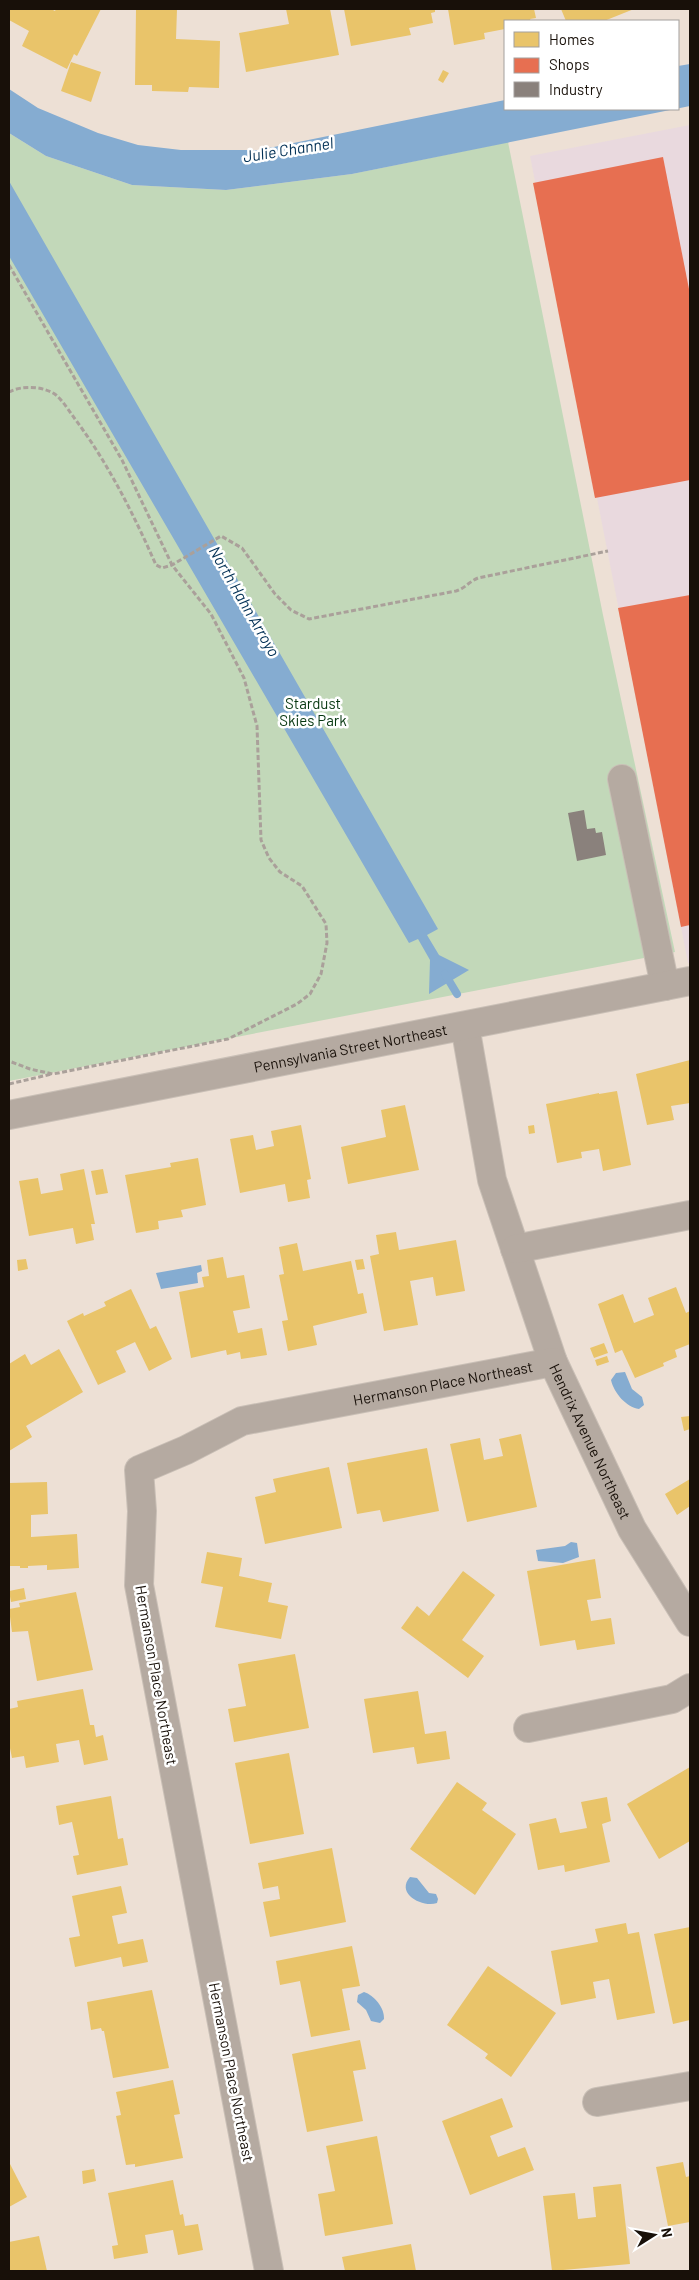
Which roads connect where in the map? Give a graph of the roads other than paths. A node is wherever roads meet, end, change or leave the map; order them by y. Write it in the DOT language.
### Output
graph roads {
  1 [pos="622,779"];
  2 [pos="678,984"];
  3 [pos="465,1026"];
  4 [pos="9,1115"];
  5 [pos="690,1215"];
  6 [pos="515,1250"];
  7 [pos="553,1362"];
  8 [pos="690,1622"];
  9 [pos="690,1688"];
  10 [pos="528,1728"];
  11 [pos="690,2086"];
  12 [pos="598,2102"];
  13 [pos="269,2271"];
  1 -- 2 [label="street"];
  2 -- 3 [label="street, Pennsylvania Street Northeast"];
  3 -- 4 [label="street, Pennsylvania Street Northeast"];
  3 -- 6 [label="street, Hendrix Avenue Northeast"];
  5 -- 6 [label="street"];
  6 -- 7 [label="street, Hendrix Avenue Northeast"];
  7 -- 8 [label="street, Hendrix Avenue Northeast"];
  7 -- 13 [label="street, Hermanson Place Northeast"];
  9 -- 10 [label="street"];
  11 -- 12 [label="street"];
}
